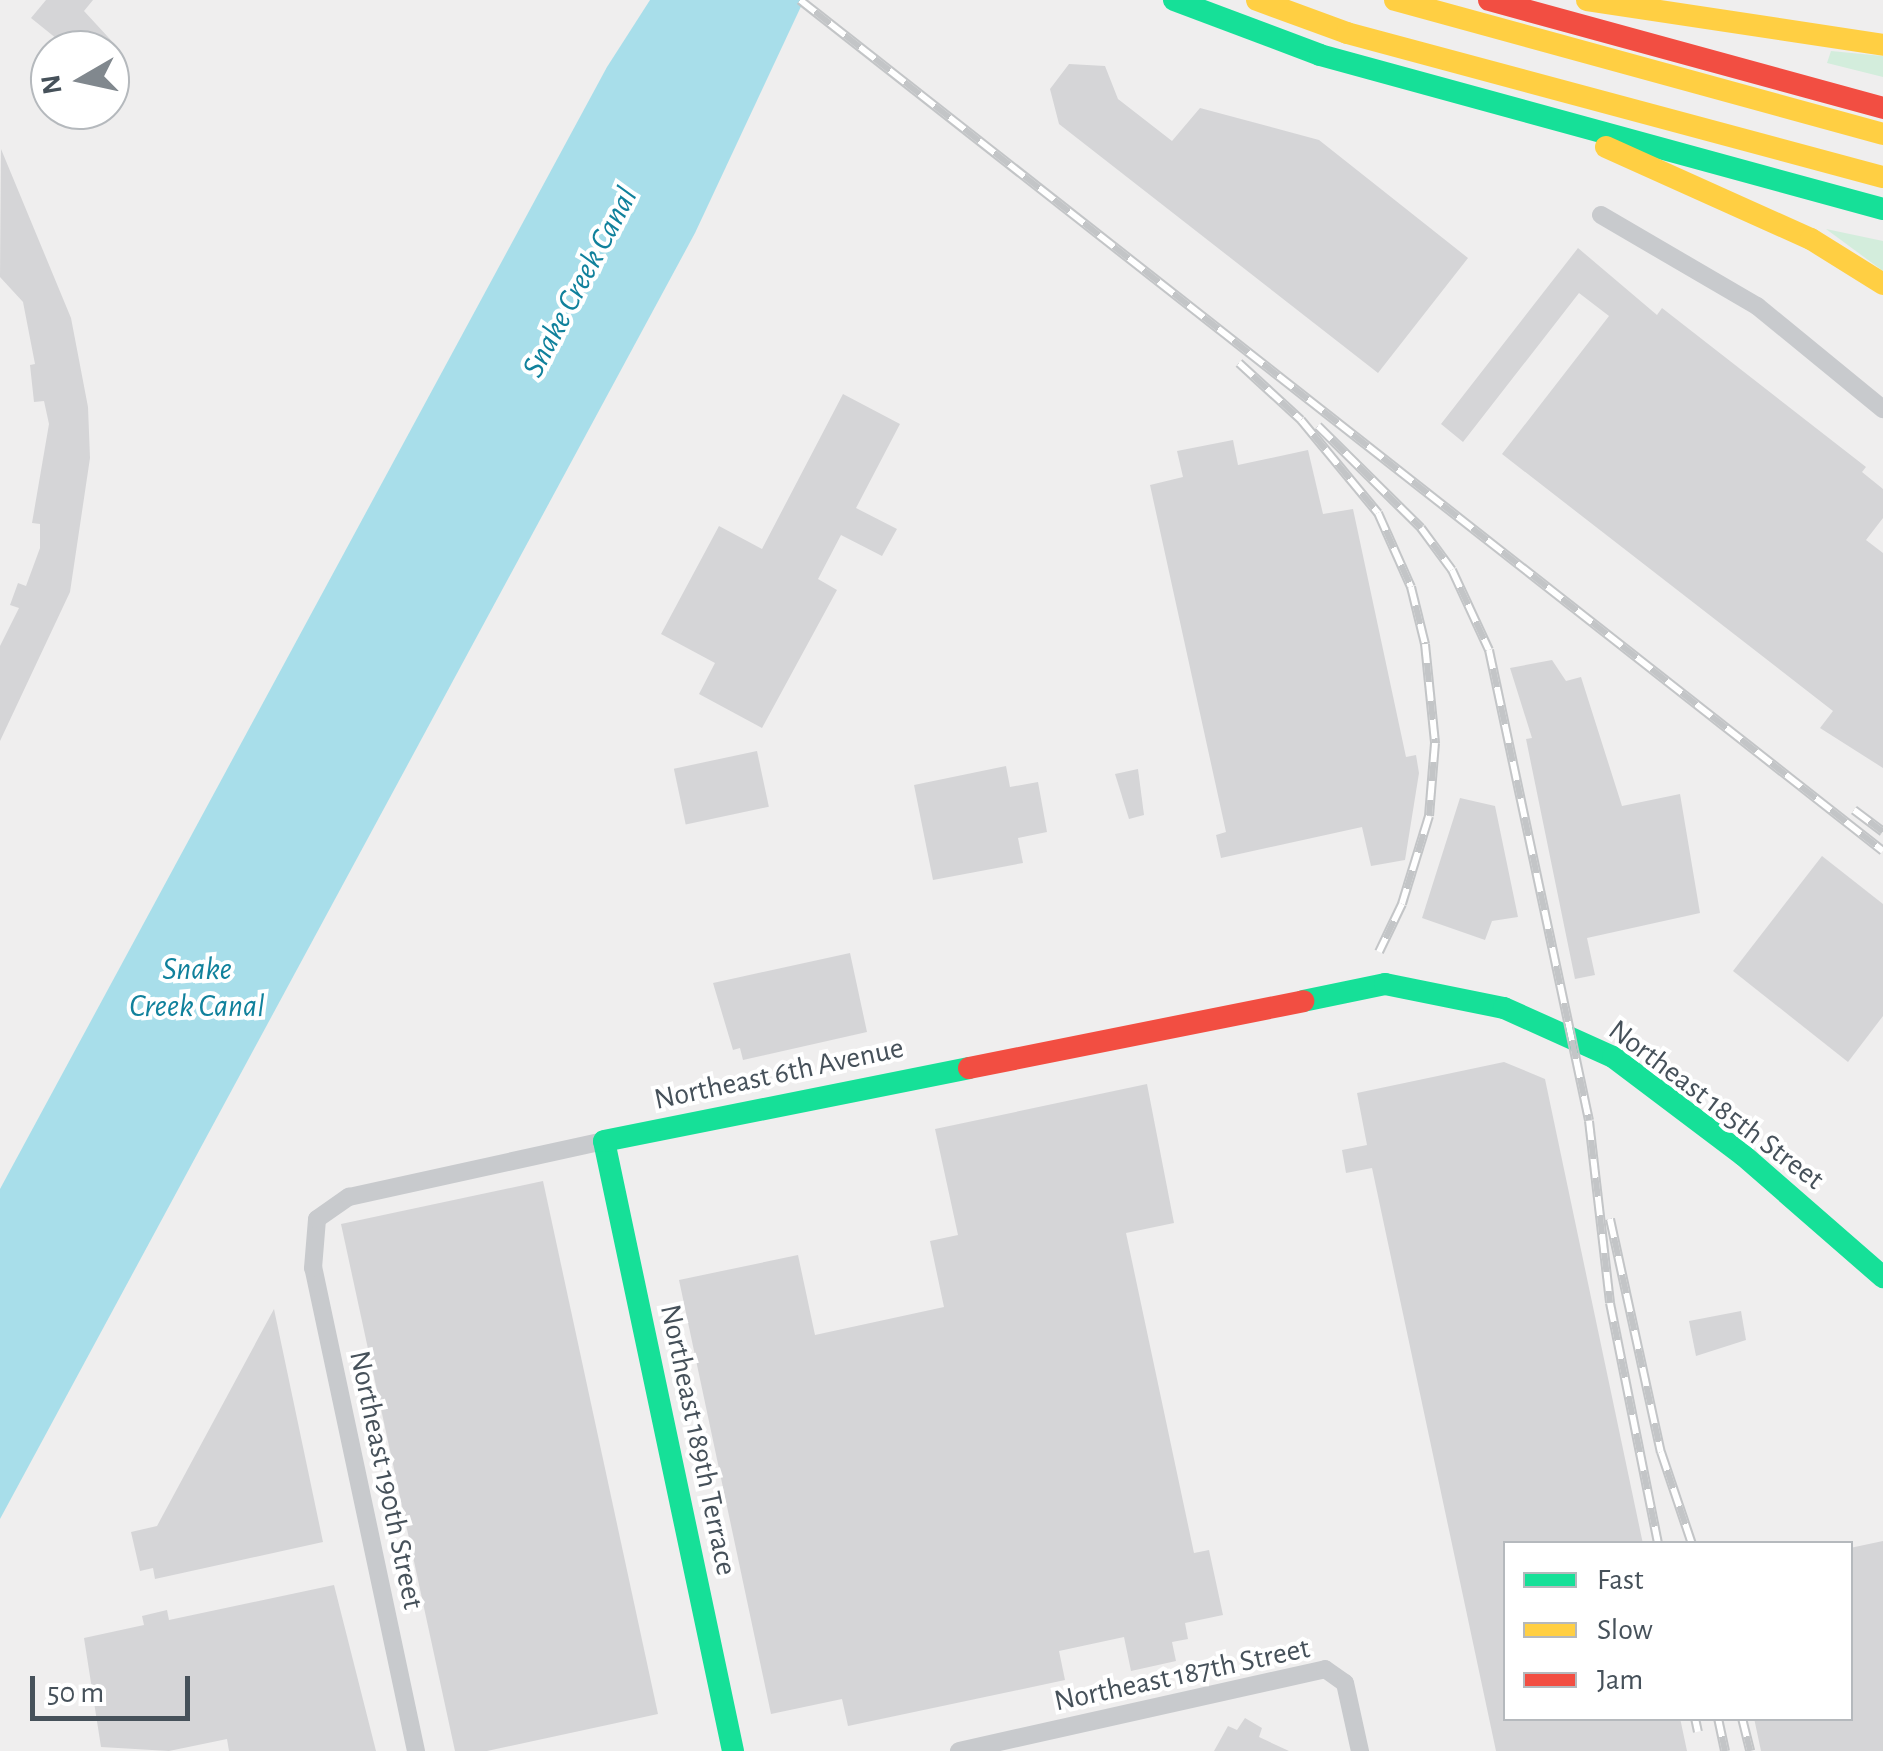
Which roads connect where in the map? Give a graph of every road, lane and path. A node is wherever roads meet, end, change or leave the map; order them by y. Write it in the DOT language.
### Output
graph roads {
  1 [pos="1174,0"];
  2 [pos="1257,0"];
  3 [pos="1395,0"];
  4 [pos="1489,0"];
  5 [pos="1587,0"];
  6 [pos="1883,45"];
  7 [pos="1883,108"];
  8 [pos="1558,120"];
  9 [pos="1883,134"];
  10 [pos="1883,177"];
  11 [pos="1883,209"];
  12 [pos="1601,215"];
  13 [pos="1883,284"];
  14 [pos="1883,408"];
  15 [pos="1260,1006"];
  16 [pos="604,1141"];
  17 [pos="317,1220"];
  18 [pos="1883,1278"];
  19 [pos="416,1751"];
  20 [pos="733,1751"];
  21 [pos="959,1751"];
  22 [pos="1360,1751"];
  1 -- 8 [label="main road"];
  2 -- 10 [label="main road"];
  3 -- 9 [label="main road"];
  4 -- 7 [label="main road"];
  5 -- 6 [label="main road"];
  8 -- 11 [label="main road"];
  8 -- 13 [label="main road"];
  12 -- 14 [label="street"];
  15 -- 16 [label="main road, Northeast 6th Avenue"];
  15 -- 18 [label="main road, Northeast 185th Street"];
  16 -- 17 [label="street, Northeast 6th Avenue"];
  16 -- 20 [label="main road, Northeast 189th Terrace"];
  17 -- 19 [label="street, Northeast 190th Street"];
  21 -- 22 [label="street, Northeast 187th Street"];
}
